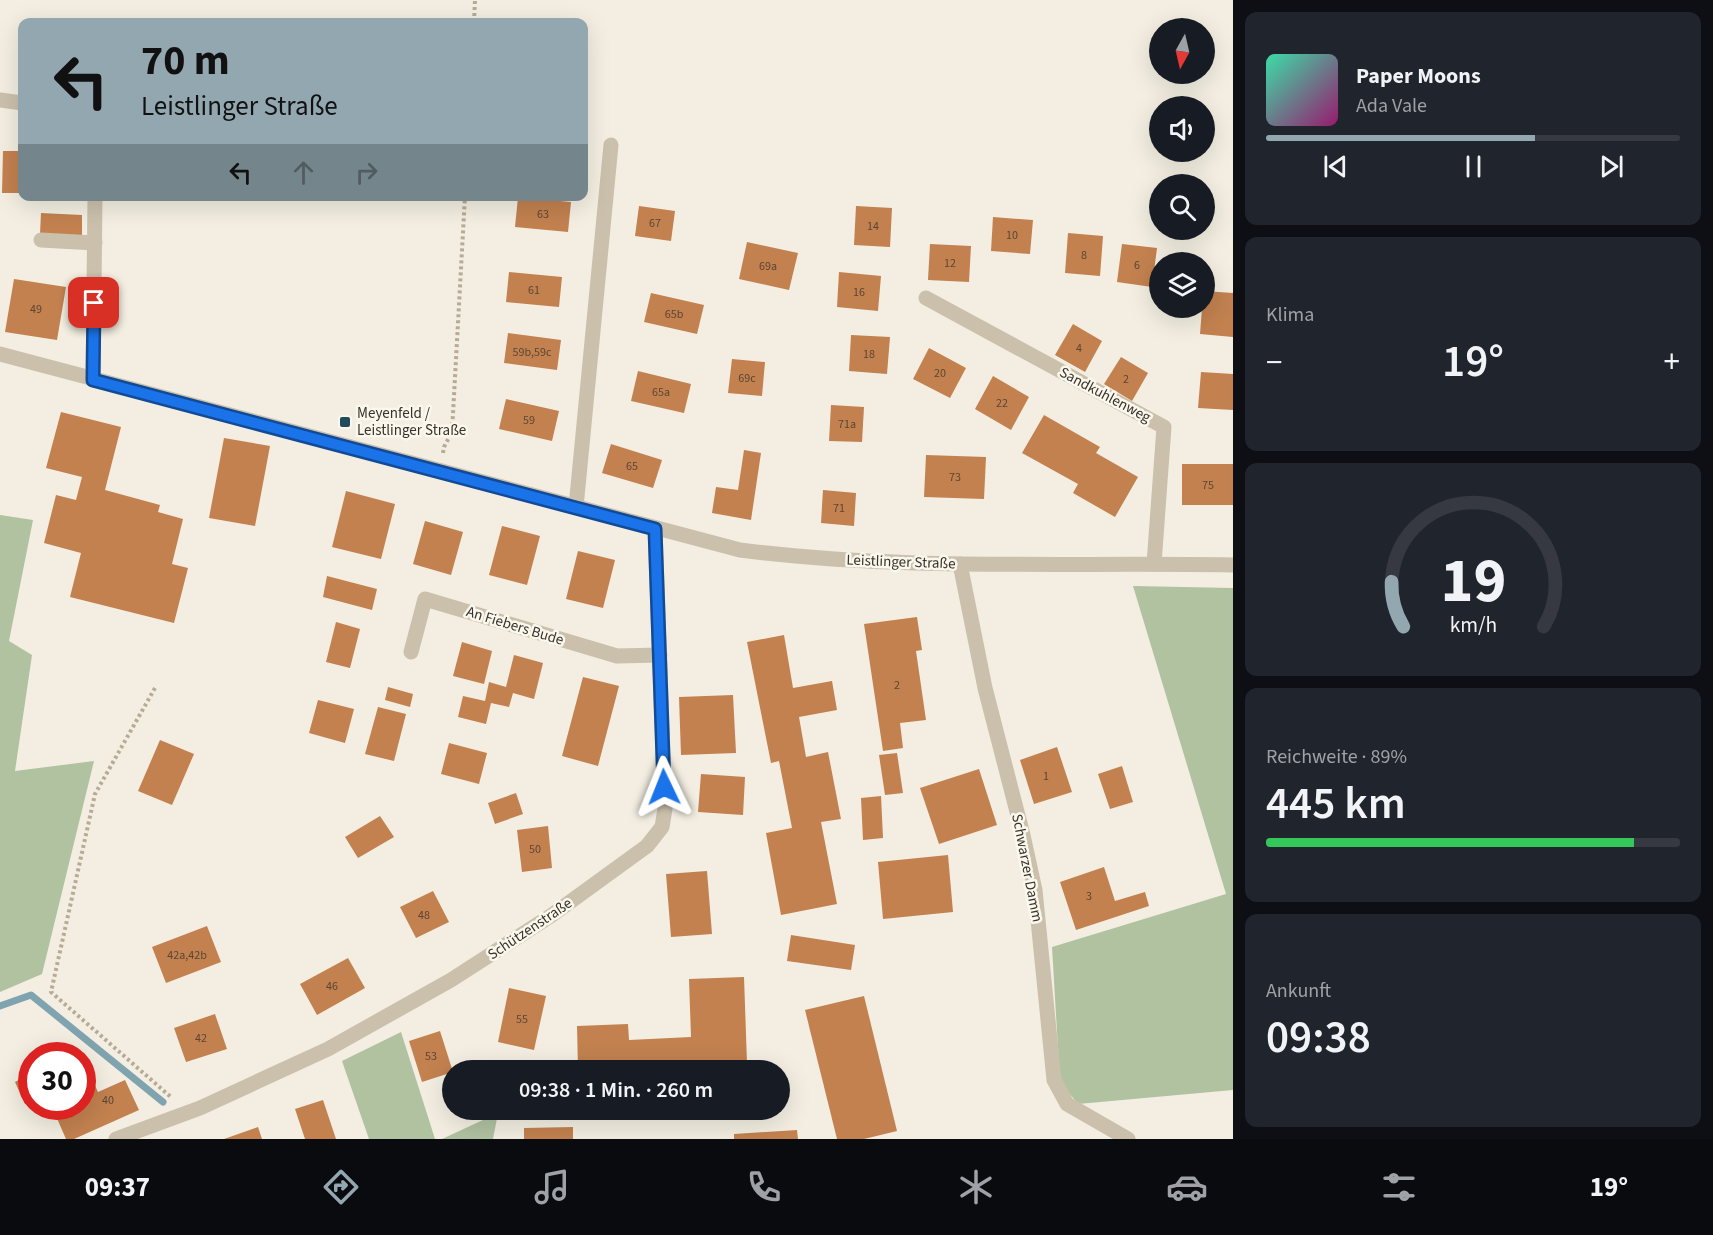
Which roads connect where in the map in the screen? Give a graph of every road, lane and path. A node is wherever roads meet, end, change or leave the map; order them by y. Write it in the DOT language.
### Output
graph roads {
  1 [pos="475,0"];
  2 [pos="474,18"];
  3 [pos="0,100"];
  4 [pos="18,102"];
  5 [pos="611,145"];
  6 [pos="95,201"];
  7 [pos="465,201"];
  8 [pos="41,240"];
  9 [pos="95,243"];
  10 [pos="926,298"];
  11 [pos="0,354"];
  12 [pos="93,380"];
  13 [pos="440,472"];
  14 [pos="576,507"];
  15 [pos="655,529"];
  16 [pos="960,564"];
  17 [pos="1154,564"];
  18 [pos="1233,565"];
  19 [pos="411,652"];
  20 [pos="660,656"];
  21 [pos="155,688"];
  22 [pos="188,1112"];
  23 [pos="116,1139"];
  24 [pos="1128,1139"];
  1 -- 2 [label="path"];
  3 -- 4 [label="street"];
  5 -- 14 [label="street"];
  6 -- 9 [label="street"];
  7 -- 13 [label="path"];
  8 -- 9 [label="street"];
  9 -- 12 [label="street"];
  10 -- 17 [label="street, Sandkuhlenweg"];
  11 -- 12 [label="street, Leistlinger Straße"];
  12 -- 13 [label="street, Leistlinger Straße"];
  13 -- 14 [label="street, Leistlinger Straße"];
  14 -- 15 [label="street, Leistlinger Straße"];
  15 -- 16 [label="street, Leistlinger Straße"];
  15 -- 20 [label="street, Schützenstraße"];
  16 -- 17 [label="street, Leistlinger Straße"];
  16 -- 24 [label="street, Schwarzer Damm"];
  17 -- 18 [label="street, Leistlinger Straße"];
  19 -- 20 [label="street, An Fiebers Bude"];
  20 -- 22 [label="street, Schützenstraße"];
  21 -- 22 [label="path"];
  22 -- 23 [label="street, Schützenstraße"];
}
